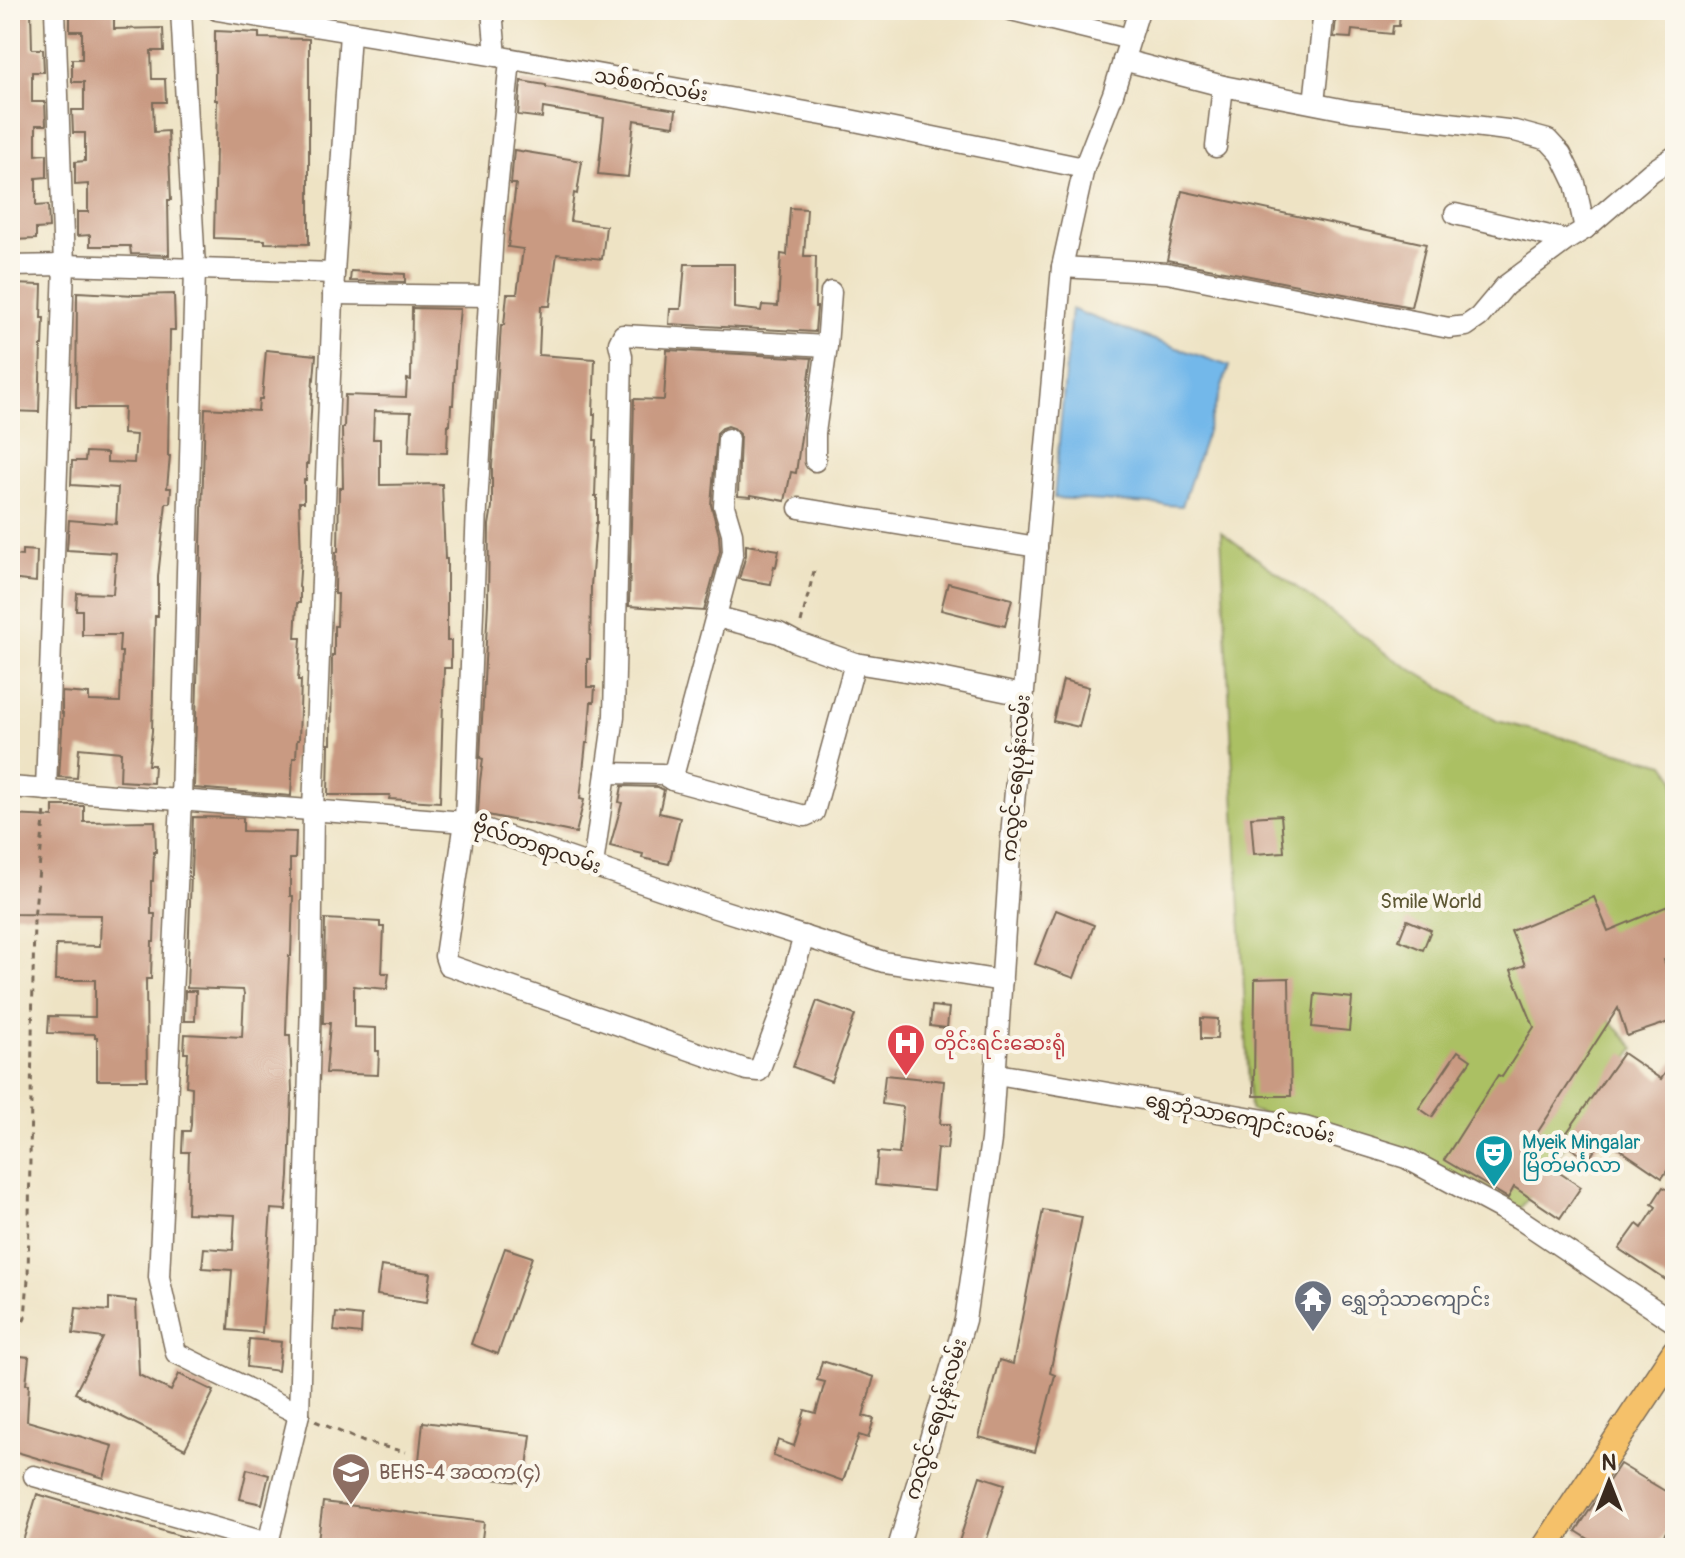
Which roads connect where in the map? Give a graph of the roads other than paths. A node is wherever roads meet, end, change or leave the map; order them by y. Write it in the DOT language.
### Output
graph roads {
  1 [pos="55,10"];
  2 [pos="181,10"];
  3 [pos="217,10"];
  4 [pos="492,10"];
  5 [pos="1011,10"];
  6 [pos="1139,10"];
  7 [pos="1324,10"];
  8 [pos="350,33"];
  9 [pos="1130,39"];
  10 [pos="503,58"];
  11 [pos="1123,60"];
  12 [pos="1223,86"];
  13 [pos="1314,103"];
  14 [pos="1216,147"];
  15 [pos="1675,156"];
  16 [pos="1084,168"];
  17 [pos="1455,214"];
  18 [pos="1585,229"];
  19 [pos="1567,240"];
  20 [pos="64,265"];
  21 [pos="10,266"];
  22 [pos="1062,267"];
  23 [pos="195,268"];
  24 [pos="333,283"];
  25 [pos="831,292"];
  26 [pos="489,296"];
  27 [pos="827,346"];
  28 [pos="728,439"];
  29 [pos="815,461"];
  30 [pos="799,508"];
  31 [pos="1037,547"];
  32 [pos="717,617"];
  33 [pos="855,663"];
  34 [pos="1023,695"];
  35 [pos="606,773"];
  36 [pos="672,780"];
  37 [pos="10,787"];
  38 [pos="46,790"];
  39 [pos="181,800"];
  40 [pos="313,810"];
  41 [pos="465,822"];
  42 [pos="593,865"];
  43 [pos="804,936"];
  44 [pos="1002,981"];
  45 [pos="997,1074"];
  46 [pos="1675,1323"];
  47 [pos="1675,1352"];
  48 [pos="299,1414"];
  49 [pos="34,1476"];
  50 [pos="268,1545"];
  51 [pos="898,1548"];
  52 [pos="1545,1548"];
  1 -- 20 [label="street"];
  2 -- 23 [label="street"];
  3 -- 8 [label="street, သစ်စက်လမ်း"];
  4 -- 10 [label="street"];
  5 -- 9 [label="street"];
  6 -- 9 [label="street, ကလွင်-ရေပုန်းလမ်း"];
  7 -- 13 [label="street"];
  8 -- 10 [label="street, သစ်စက်လမ်း"];
  8 -- 24 [label="street"];
  9 -- 11 [label="street, ကလွင်-ရေပုန်းလမ်း"];
  10 -- 16 [label="street, သစ်စက်လမ်း"];
  10 -- 26 [label="street"];
  11 -- 12 [label="street"];
  11 -- 16 [label="street, ကလွင်-ရေပုန်းလမ်း"];
  12 -- 13 [label="street"];
  12 -- 14 [label="street"];
  13 -- 18 [label="street"];
  15 -- 18 [label="street"];
  16 -- 22 [label="street, ကလွင်-ရေပုန်းလမ်း"];
  17 -- 19 [label="street"];
  18 -- 19 [label="street"];
  19 -- 22 [label="street"];
  20 -- 21 [label="street"];
  20 -- 23 [label="street"];
  20 -- 38 [label="street"];
  22 -- 31 [label="street, ကလွင်-ရေပုန်းလမ်း"];
  23 -- 24 [label="street"];
  23 -- 39 [label="street"];
  24 -- 26 [label="street"];
  24 -- 40 [label="street"];
  25 -- 27 [label="street"];
  26 -- 41 [label="street"];
  27 -- 29 [label="street"];
  27 -- 35 [label="street"];
  28 -- 32 [label="street"];
  30 -- 31 [label="street"];
  31 -- 34 [label="street, ကလွင်-ရေပုန်းလမ်း"];
  32 -- 33 [label="street"];
  32 -- 36 [label="street"];
  33 -- 34 [label="street"];
  33 -- 36 [label="street"];
  34 -- 44 [label="street, ကလွင်-ရေပုန်းလမ်း"];
  35 -- 36 [label="street"];
  35 -- 42 [label="street"];
  37 -- 38 [label="street, ဗိုလ်တာရာလမ်း"];
  38 -- 39 [label="street, ဗိုလ်တာရာလမ်း"];
  39 -- 40 [label="street, ဗိုလ်တာရာလမ်း"];
  39 -- 48 [label="street"];
  40 -- 41 [label="street, ဗိုလ်တာရာလမ်း"];
  40 -- 48 [label="street"];
  41 -- 42 [label="street, ဗိုလ်တာရာလမ်း"];
  41 -- 43 [label="street"];
  42 -- 43 [label="street, ဗိုလ်တာရာလမ်း"];
  43 -- 44 [label="street, ဗိုလ်တာရာလမ်း"];
  44 -- 45 [label="street, ကလွင်-ရေပုန်းလမ်း"];
  45 -- 46 [label="street, ရွှေဘုံသာကျောင်းလမ်း"];
  45 -- 51 [label="street, ကလွင်-ရေပုန်းလမ်း"];
  47 -- 52 [label="main road"];
  48 -- 50 [label="street"];
  49 -- 50 [label="street"];
}
